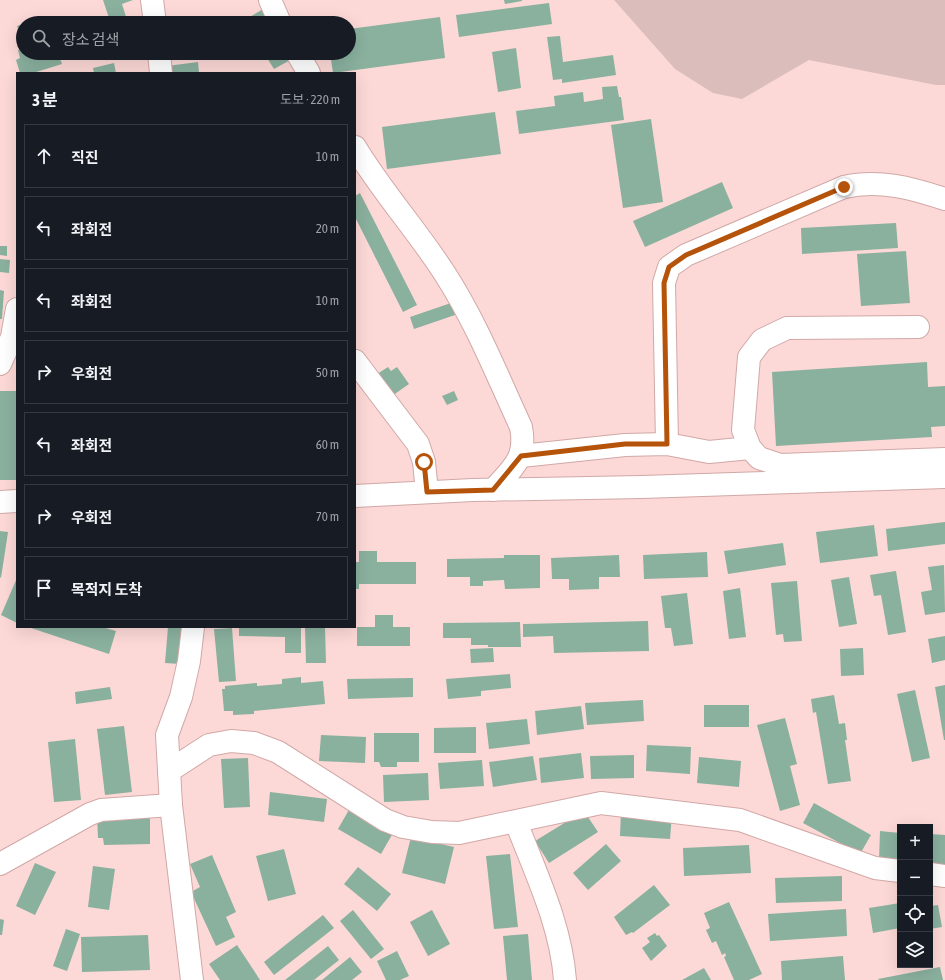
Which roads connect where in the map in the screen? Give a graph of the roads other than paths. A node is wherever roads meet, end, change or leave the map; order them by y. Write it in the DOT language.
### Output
graph roads {
  1 [pos="152,0"];
  2 [pos="270,0"];
  3 [pos="154,16"];
  4 [pos="277,16"];
  5 [pos="160,60"];
  6 [pos="301,60"];
  7 [pos="161,72"];
  8 [pos="308,72"];
  9 [pos="356,149"];
  10 [pos="945,199"];
  11 [pos="16,315"];
  12 [pos="918,327"];
  13 [pos="356,362"];
  14 [pos="0,364"];
  15 [pos="667,444"];
  16 [pos="750,448"];
  17 [pos="521,456"];
  18 [pos="945,459"];
  19 [pos="945,477"];
  20 [pos="493,490"];
  21 [pos="427,492"];
  22 [pos="356,496"];
  23 [pos="16,501"];
  24 [pos="0,502"];
  25 [pos="193,628"];
  26 [pos="169,771"];
  27 [pos="171,805"];
  28 [pos="516,822"];
  29 [pos="0,864"];
  30 [pos="897,871"];
  31 [pos="933,874"];
  32 [pos="945,876"];
  33 [pos="192,980"];
  34 [pos="565,980"];
  1 -- 3 [label="street"];
  2 -- 4 [label="street"];
  5 -- 7 [label="street"];
  6 -- 8 [label="street"];
  9 -- 17 [label="street"];
  10 -- 15 [label="street"];
  11 -- 14 [label="street"];
  12 -- 16 [label="street"];
  13 -- 21 [label="street"];
  15 -- 16 [label="street"];
  15 -- 17 [label="street"];
  16 -- 18 [label="street"];
  17 -- 20 [label="street"];
  19 -- 20 [label="street"];
  20 -- 21 [label="street"];
  21 -- 22 [label="street"];
  23 -- 24 [label="street"];
  25 -- 26 [label="street"];
  26 -- 27 [label="street"];
  26 -- 28 [label="street"];
  27 -- 29 [label="street"];
  27 -- 33 [label="street"];
  28 -- 30 [label="street"];
  28 -- 34 [label="street"];
  31 -- 32 [label="street"];
}
